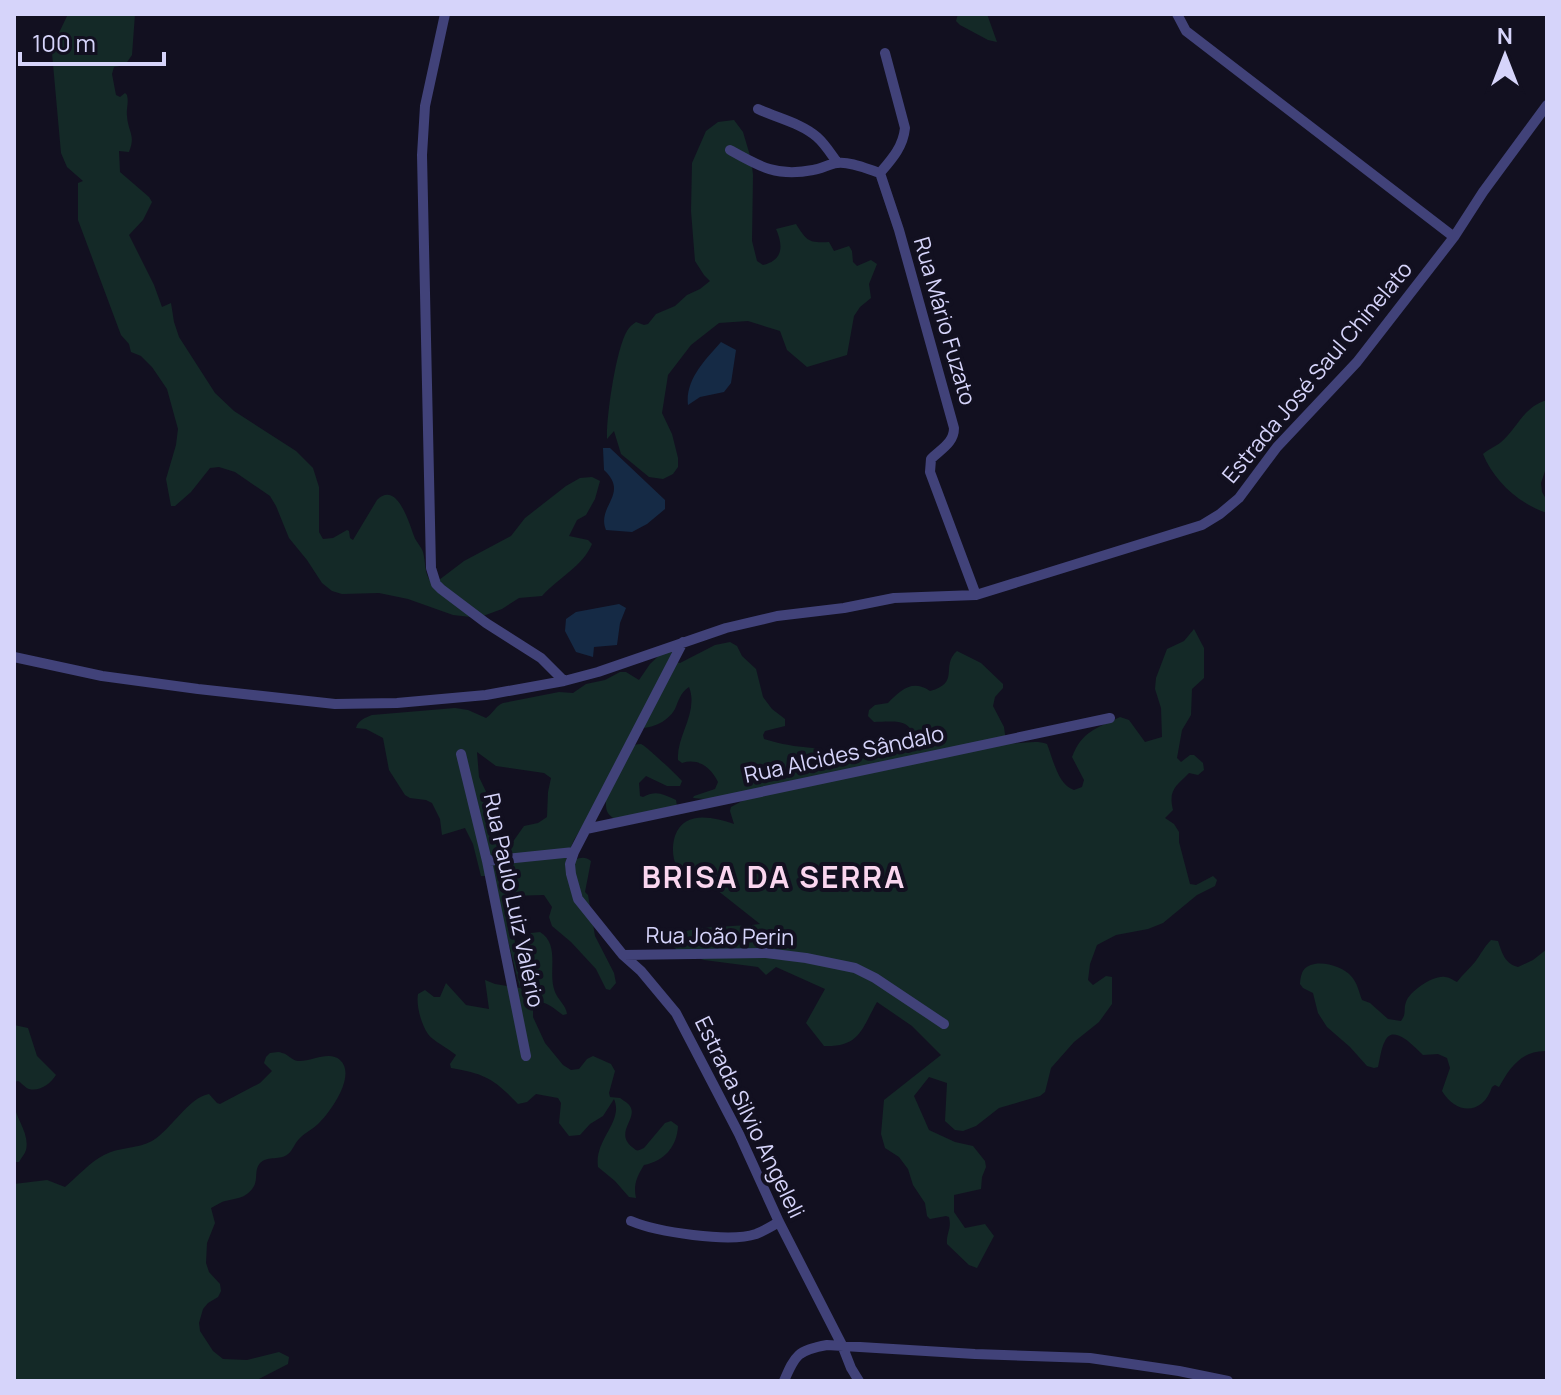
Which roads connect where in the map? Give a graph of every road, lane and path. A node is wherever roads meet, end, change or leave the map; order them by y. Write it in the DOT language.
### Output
graph roads {
  1 [pos="445,14"];
  2 [pos="1177,14"];
  3 [pos="885,53"];
  4 [pos="1547,105"];
  5 [pos="758,109"];
  6 [pos="730,150"];
  7 [pos="837,162"];
  8 [pos="880,173"];
  9 [pos="1454,237"];
  10 [pos="976,595"];
  11 [pos="683,642"];
  12 [pos="14,657"];
  13 [pos="564,681"];
  14 [pos="1110,718"];
  15 [pos="461,754"];
  16 [pos="586,829"];
  17 [pos="574,852"];
  18 [pos="487,861"];
  19 [pos="623,955"];
  20 [pos="944,1024"];
  21 [pos="526,1056"];
  22 [pos="631,1221"];
  23 [pos="779,1222"];
  24 [pos="842,1345"];
  25 [pos="784,1381"];
  26 [pos="859,1381"];
  27 [pos="1228,1381"];
  1 -- 13 [label="street"];
  2 -- 9 [label="street"];
  3 -- 8 [label="street"];
  4 -- 9 [label="street, Estrada José Saul Chinelato"];
  5 -- 7 [label="street"];
  6 -- 7 [label="street"];
  7 -- 8 [label="street"];
  8 -- 10 [label="street, Rua Mário Fuzato"];
  9 -- 10 [label="street, Estrada José Saul Chinelato"];
  10 -- 11 [label="street, Estrada José Saul Chinelato"];
  11 -- 13 [label="street, Estrada José Saul Chinelato"];
  11 -- 16 [label="street"];
  12 -- 13 [label="street, Estrada José Saul Chinelato"];
  14 -- 16 [label="street, Rua Alcides Sândalo"];
  15 -- 18 [label="street, Rua Paulo Luiz Valério"];
  16 -- 17 [label="street"];
  17 -- 18 [label="street"];
  17 -- 19 [label="street, Estrada Silvio Angeleli"];
  18 -- 21 [label="street, Rua Paulo Luiz Valério"];
  19 -- 20 [label="street, Rua João Perin"];
  19 -- 23 [label="street, Estrada Silvio Angeleli"];
  22 -- 23 [label="street"];
  23 -- 24 [label="street, Estrada Silvio Angeleli"];
  24 -- 25 [label="street"];
  24 -- 26 [label="street, Estrada Silvio Angeleli"];
  24 -- 27 [label="street"];
}
